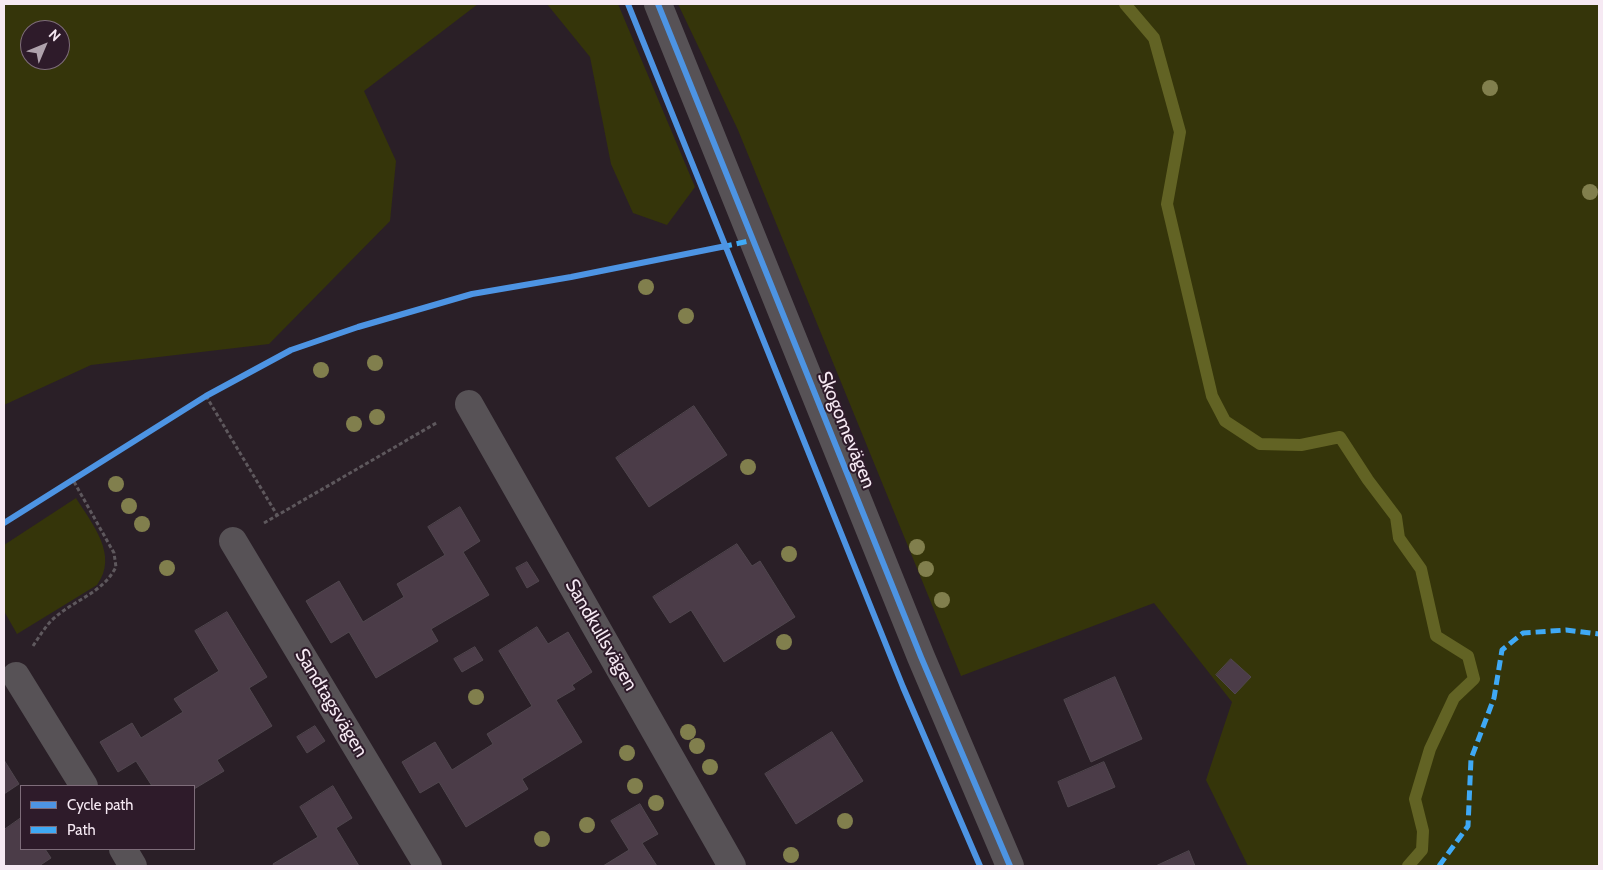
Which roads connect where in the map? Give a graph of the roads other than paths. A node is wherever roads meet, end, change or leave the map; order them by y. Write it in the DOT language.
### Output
graph roads {
  1 [pos="658,4"];
  2 [pos="469,404"];
  3 [pos="233,541"];
  4 [pos="16,676"];
  5 [pos="83,785"];
  6 [pos="123,850"];
  7 [pos="133,866"];
  8 [pos="428,866"];
  9 [pos="732,866"];
  10 [pos="1010,866"];
  1 -- 10 [label="street, Skogomevägen"];
  2 -- 9 [label="street, Sandkullsvägen"];
  3 -- 8 [label="street, Sandtagsvägen"];
  4 -- 5 [label="street"];
  6 -- 7 [label="street"];
}
